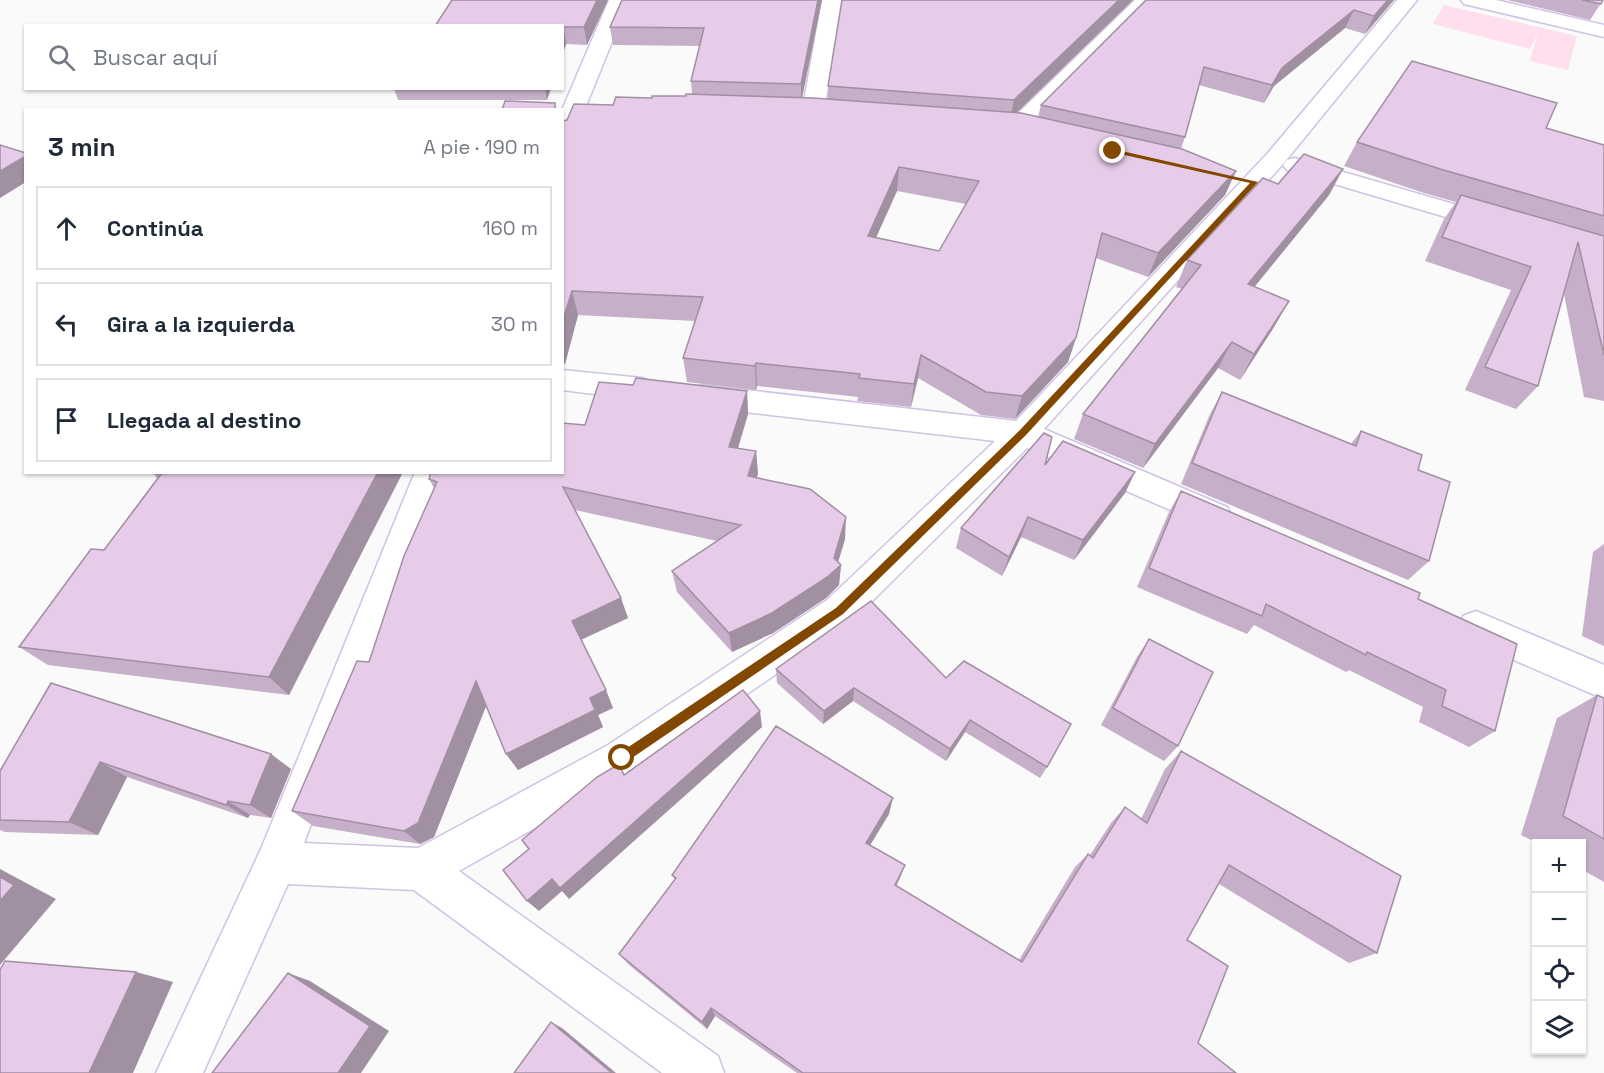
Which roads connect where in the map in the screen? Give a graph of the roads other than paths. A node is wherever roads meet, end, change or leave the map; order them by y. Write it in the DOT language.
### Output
graph roads {
  1 [pos="619,0"];
  2 [pos="832,0"];
  3 [pos="1146,0"];
  4 [pos="1407,0"];
  5 [pos="1471,0"];
  6 [pos="1604,31"];
  7 [pos="575,105"];
  8 [pos="599,105"];
  9 [pos="789,111"];
  10 [pos="813,112"];
  11 [pos="835,114"];
  12 [pos="994,126"];
  13 [pos="564,133"];
  14 [pos="1254,173"];
  15 [pos="1513,230"];
  16 [pos="564,380"];
  17 [pos="1023,433"];
  18 [pos="430,474"];
  19 [pos="1242,527"];
  20 [pos="1450,616"];
  21 [pos="1604,682"];
  22 [pos="276,863"];
  23 [pos="421,869"];
  24 [pos="179,1073"];
  25 [pos="701,1073"];
  1 -- 7 [label="street"];
  2 -- 10 [label="street"];
  3 -- 12 [label="street"];
  4 -- 14 [label="street"];
  5 -- 6 [label="street"];
  7 -- 8 [label="street"];
  7 -- 13 [label="street"];
  9 -- 10 [label="street"];
  10 -- 11 [label="street"];
  14 -- 15 [label="street"];
  14 -- 17 [label="street"];
  16 -- 17 [label="street"];
  17 -- 19 [label="street"];
  17 -- 23 [label="street"];
  18 -- 22 [label="street"];
  20 -- 21 [label="street"];
  22 -- 23 [label="street"];
  22 -- 24 [label="street"];
  23 -- 25 [label="street"];
}
